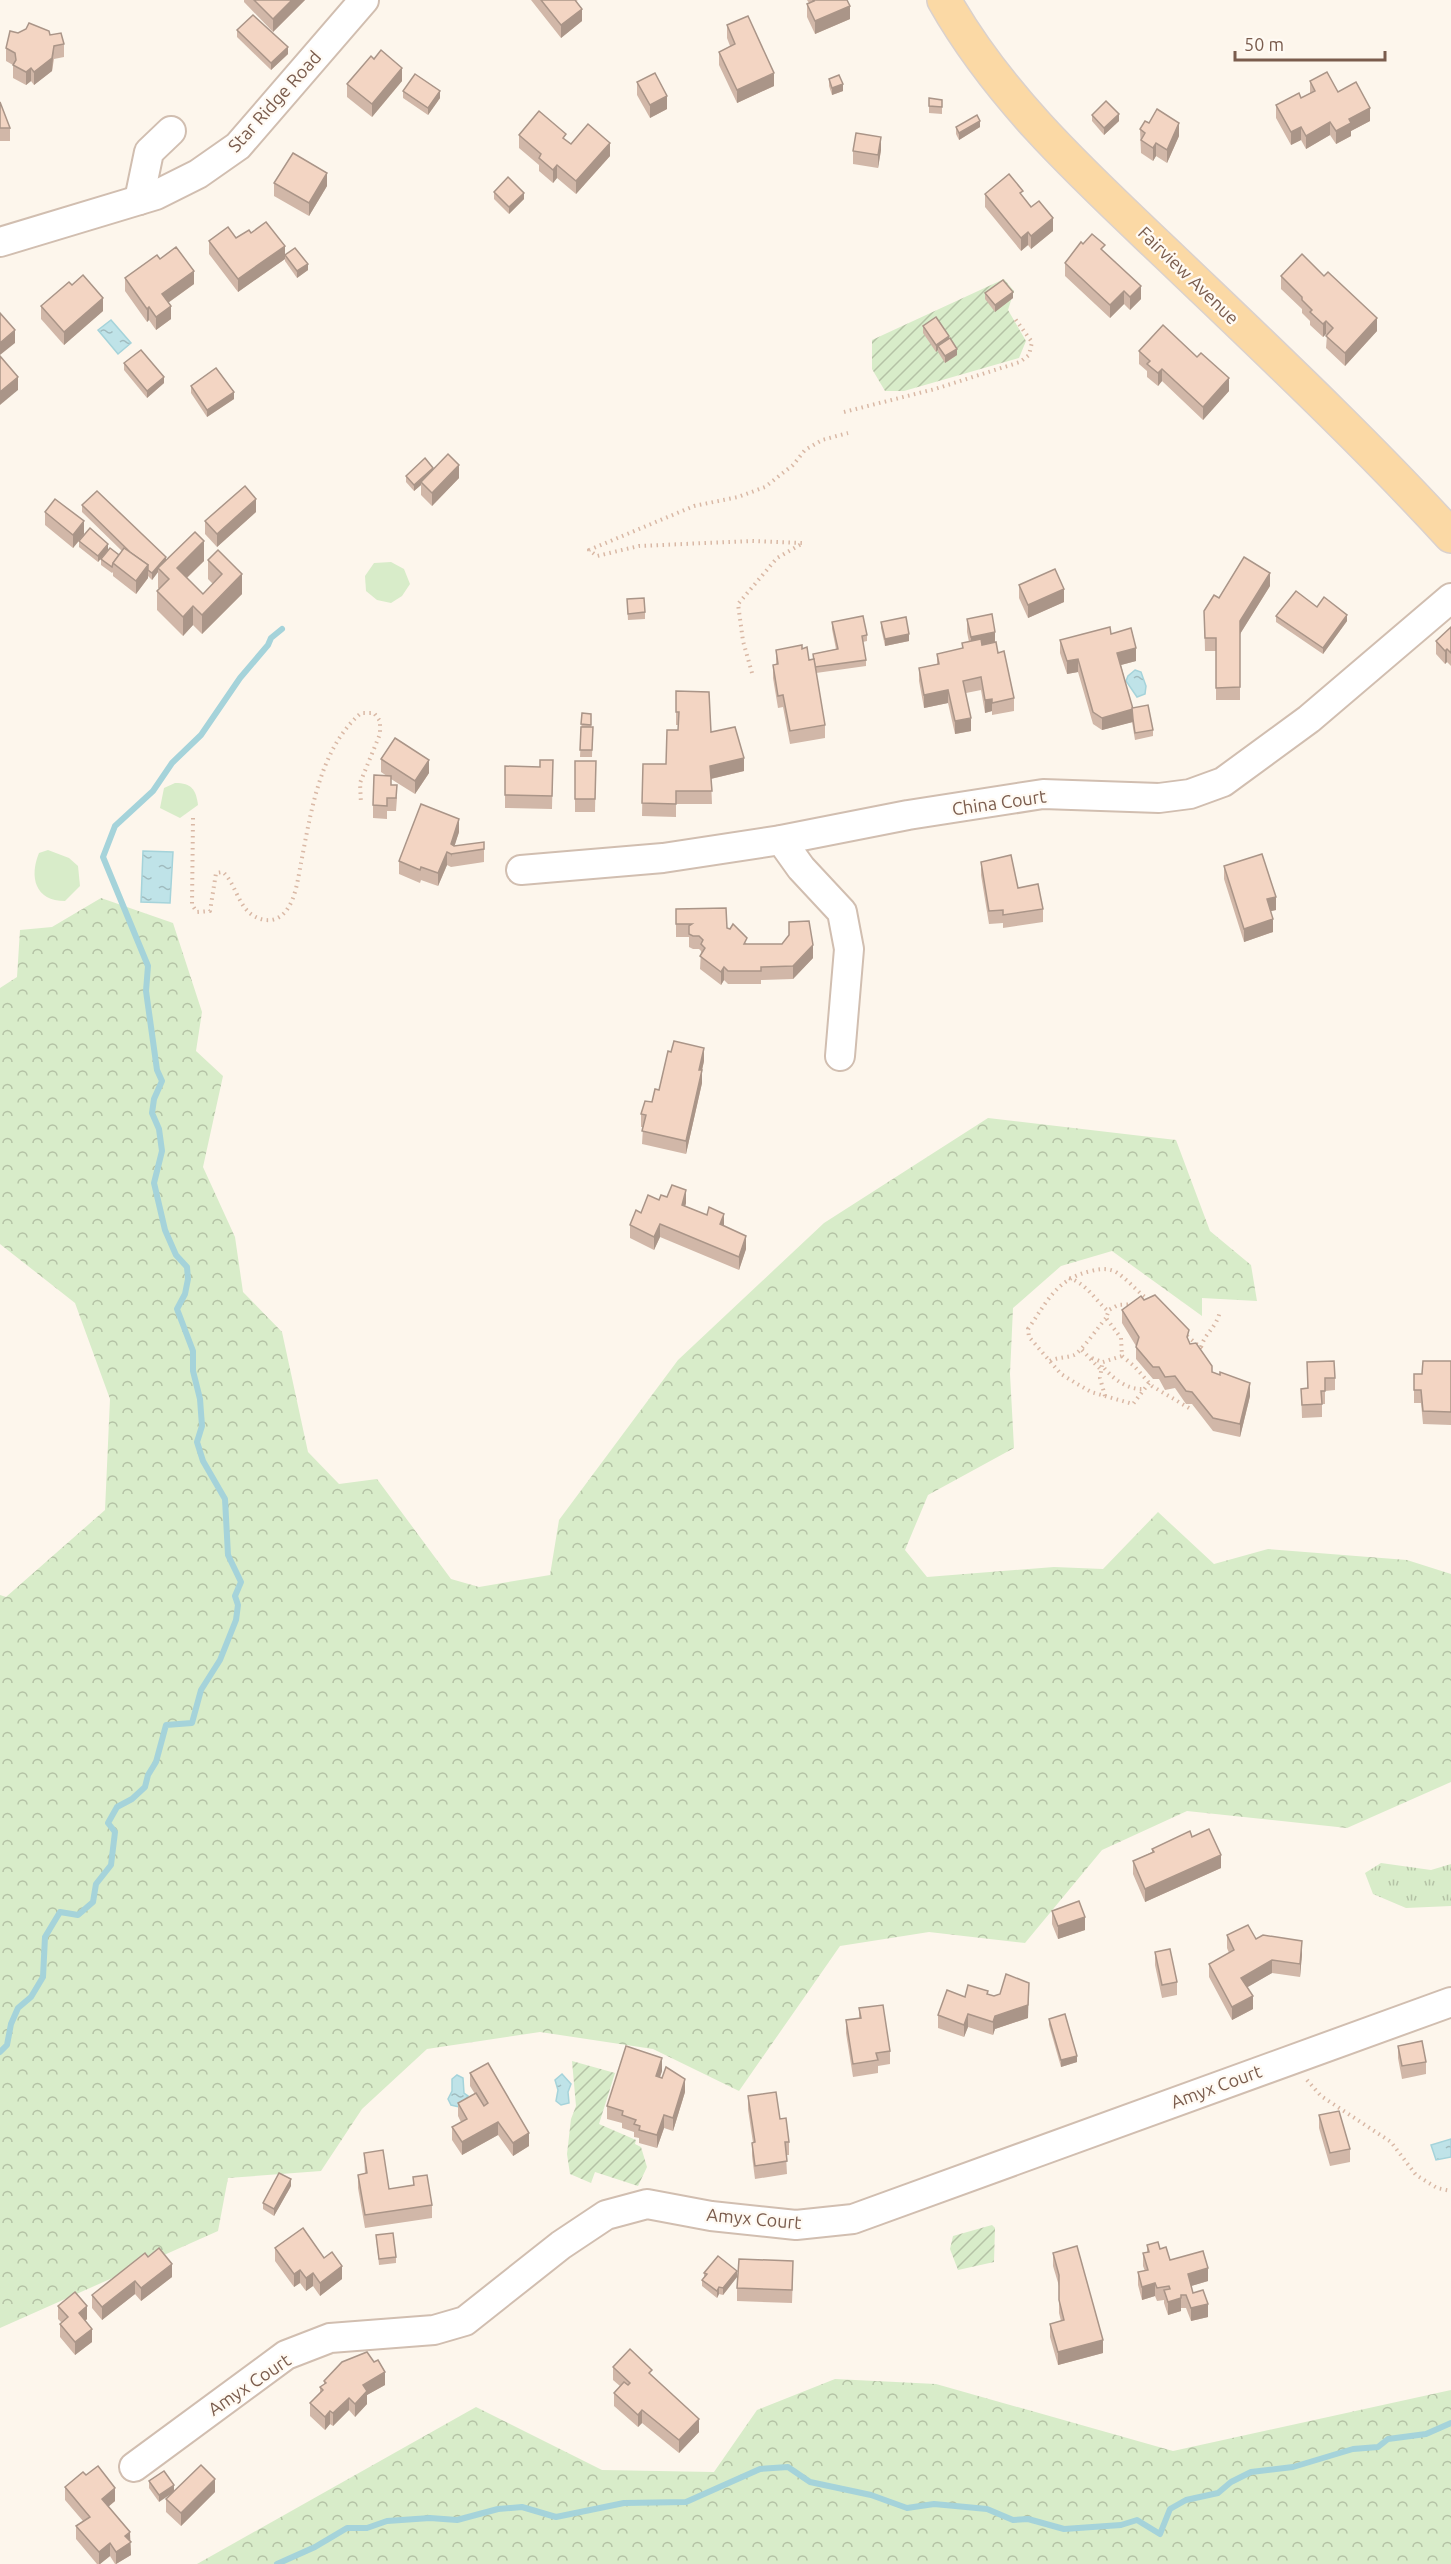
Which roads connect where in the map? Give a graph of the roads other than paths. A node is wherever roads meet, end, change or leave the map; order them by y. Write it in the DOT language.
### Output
graph roads {
  1 [pos="364,0"];
  2 [pos="944,0"];
  3 [pos="171,131"];
  4 [pos="139,200"];
  5 [pos="0,242"];
  6 [pos="1451,536"];
  7 [pos="1451,598"];
  8 [pos="781,840"];
  9 [pos="521,870"];
  10 [pos="840,1056"];
  11 [pos="1451,2002"];
  12 [pos="134,2467"];
  1 -- 4 [label="street, Star Ridge Road"];
  2 -- 6 [label="main road, Fairview Avenue"];
  3 -- 4 [label="street"];
  4 -- 5 [label="street, Star Ridge Road"];
  7 -- 8 [label="street, China Court"];
  8 -- 9 [label="street, China Court"];
  8 -- 10 [label="street"];
  11 -- 12 [label="street, Amyx Court"];
}
